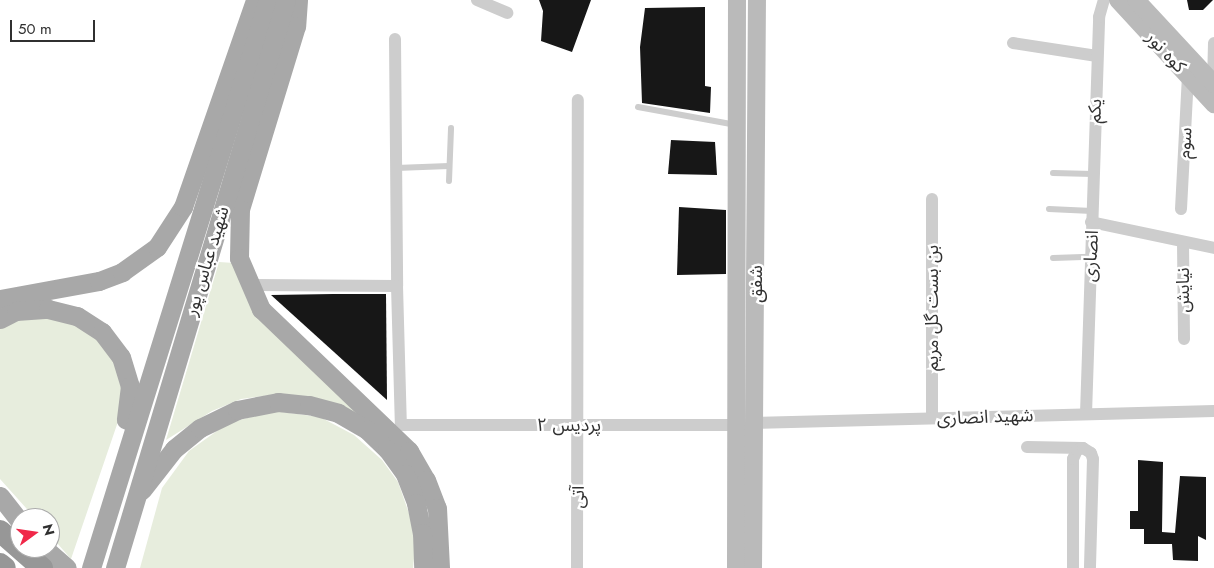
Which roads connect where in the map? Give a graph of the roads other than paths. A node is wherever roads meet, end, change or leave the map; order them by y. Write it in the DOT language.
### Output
graph roads {
  1 [pos="255,0"];
  2 [pos="268,0"];
  3 [pos="286,0"];
  4 [pos="298,0"];
  5 [pos="477,0"];
  6 [pos="737,0"];
  7 [pos="757,0"];
  8 [pos="1104,0"];
  9 [pos="1118,0"];
  10 [pos="1136,0"];
  11 [pos="507,12"];
  12 [pos="395,39"];
  13 [pos="1214,42"];
  14 [pos="1014,43"];
  15 [pos="1097,56"];
  16 [pos="1188,77"];
  17 [pos="1214,84"];
  18 [pos="578,100"];
  19 [pos="1214,104"];
  20 [pos="638,107"];
  21 [pos="737,125"];
  22 [pos="451,128"];
  23 [pos="449,166"];
  24 [pos="396,168"];
  25 [pos="1053,173"];
  26 [pos="1093,174"];
  27 [pos="449,181"];
  28 [pos="932,199"];
  29 [pos="1181,208"];
  30 [pos="1049,209"];
  31 [pos="1092,217"];
  32 [pos="1183,242"];
  33 [pos="1214,248"];
  34 [pos="1090,257"];
  35 [pos="1053,258"];
  36 [pos="249,285"];
  37 [pos="396,286"];
  38 [pos="0,299"];
  39 [pos="0,319"];
  40 [pos="1184,339"];
  41 [pos="1214,410"];
  42 [pos="1086,414"];
  43 [pos="932,418"];
  44 [pos="756,423"];
  45 [pos="579,425"];
  46 [pos="737,425"];
  47 [pos="1027,447"];
  48 [pos="1083,448"];
  49 [pos="113,491"];
  50 [pos="0,496"];
  51 [pos="135,499"];
  52 [pos="0,507"];
  53 [pos="10,509"];
  54 [pos="10,516"];
  55 [pos="0,531"];
  56 [pos="56,558"];
  57 [pos="0,564"];
  58 [pos="5,568"];
  59 [pos="42,568"];
  60 [pos="67,568"];
  61 [pos="92,568"];
  62 [pos="115,568"];
  63 [pos="423,568"];
  64 [pos="440,568"];
  65 [pos="577,568"];
  66 [pos="736,568"];
  67 [pos="754,568"];
  68 [pos="1073,568"];
  69 [pos="1090,568"];
  1 -- 38 [label="main road"];
  2 -- 49 [label="main road, شهید عباس پور"];
  3 -- 51 [label="main road, شهید عباس پور"];
  4 -- 36 [label="main road"];
  5 -- 11 [label="street"];
  6 -- 21 [label="main road, شفق"];
  7 -- 44 [label="main road, شفق"];
  8 -- 15 [label="street, یکم"];
  9 -- 16 [label="main road, کوه نور"];
  10 -- 17 [label="main road, کوه نور"];
  12 -- 24 [label="street"];
  13 -- 17 [label="street"];
  14 -- 15 [label="street"];
  15 -- 26 [label="street, یکم"];
  16 -- 19 [label="main road, کوه نور"];
  16 -- 29 [label="street, سوم"];
  18 -- 45 [label="street, آتی"];
  20 -- 21 [label="lane"];
  21 -- 46 [label="main road, شفق"];
  22 -- 23 [label="lane"];
  23 -- 24 [label="lane"];
  23 -- 27 [label="lane"];
  24 -- 37 [label="street"];
  25 -- 26 [label="lane"];
  26 -- 31 [label="street, یکم"];
  28 -- 43 [label="street, بن بست گل مریم"];
  30 -- 31 [label="lane"];
  31 -- 32 [label="street, انصاری"];
  31 -- 34 [label="street, انصاری"];
  32 -- 33 [label="street, انصاری"];
  32 -- 40 [label="street, نیایش"];
  34 -- 35 [label="lane"];
  34 -- 42 [label="street, انصاری"];
  36 -- 37 [label="street"];
  36 -- 64 [label="main road"];
  37 -- 45 [label="street, پردیس ۲"];
  39 -- 49 [label="main road"];
  41 -- 42 [label="street, شهید انصاری"];
  42 -- 43 [label="street, شهید انصاری"];
  43 -- 44 [label="street, شهید انصاری"];
  44 -- 67 [label="main road, شفق"];
  45 -- 46 [label="street, پردیس ۲"];
  45 -- 65 [label="street, آتی"];
  46 -- 66 [label="main road, شفق"];
  47 -- 48 [label="street"];
  48 -- 68 [label="street"];
  48 -- 69 [label="street"];
  49 -- 61 [label="main road, شهید عباس پور"];
  50 -- 53 [label="main road"];
  51 -- 62 [label="main road, شهید عباس پور"];
  51 -- 63 [label="main road"];
  52 -- 54 [label="main road"];
  55 -- 59 [label="highway"];
  56 -- 60 [label="main road"];
  57 -- 58 [label="highway"];
}
